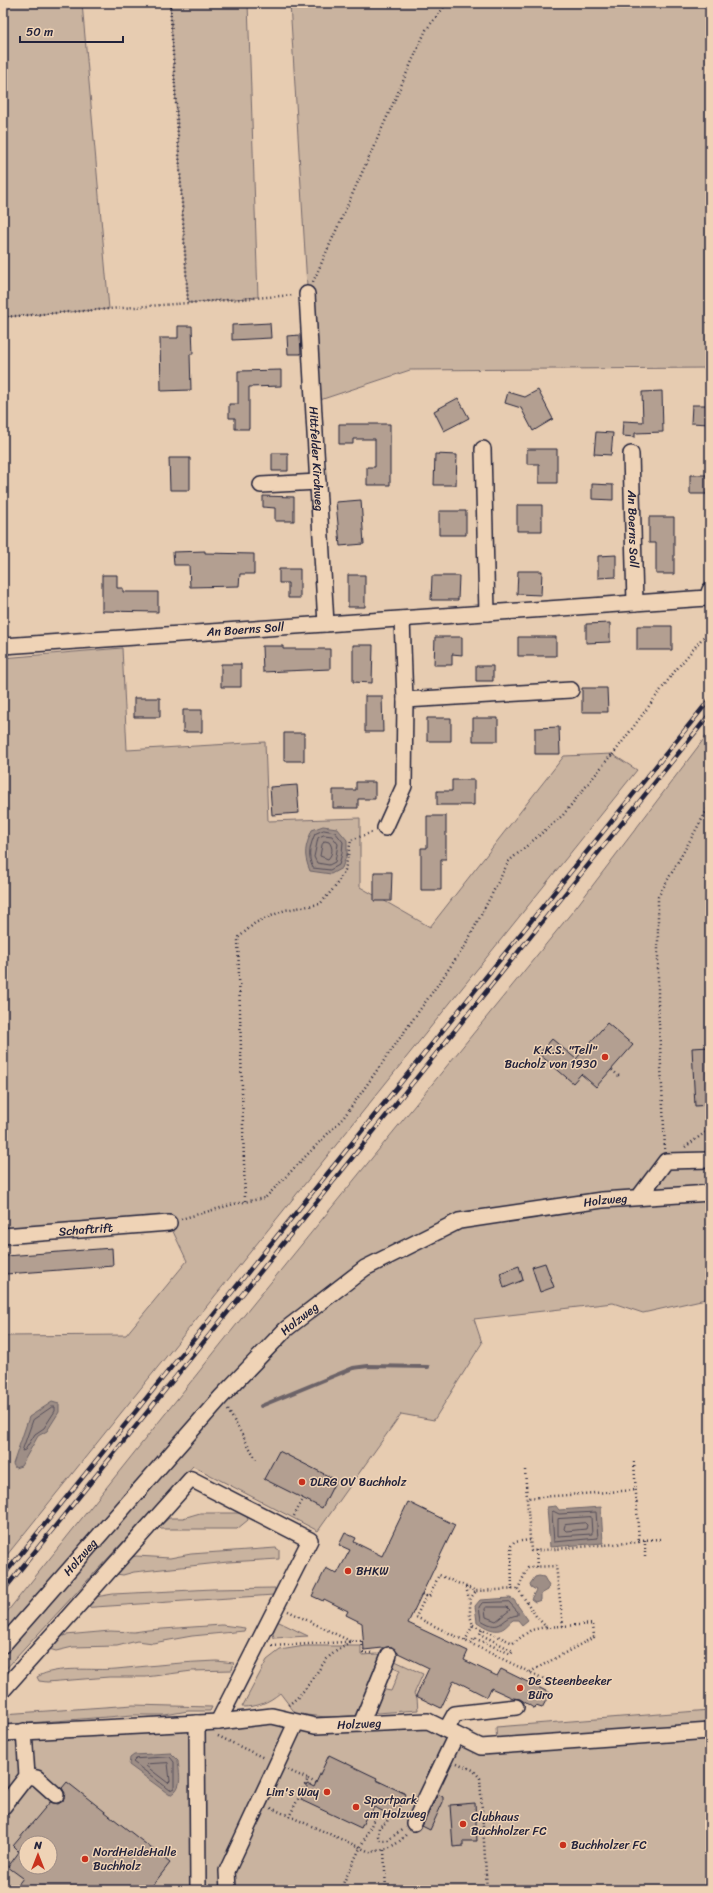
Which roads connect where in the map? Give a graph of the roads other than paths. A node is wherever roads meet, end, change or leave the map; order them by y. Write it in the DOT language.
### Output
graph roads {
  1 [pos="307,294"];
  2 [pos="483,449"];
  3 [pos="631,454"];
  4 [pos="318,482"];
  5 [pos="261,485"];
  6 [pos="710,590"];
  7 [pos="635,603"];
  8 [pos="487,613"];
  9 [pos="402,619"];
  10 [pos="326,624"];
  11 [pos="3,646"];
  12 [pos="571,690"];
  13 [pos="405,700"];
  14 [pos="385,828"];
  15 [pos="710,1160"];
  16 [pos="710,1193"];
  17 [pos="639,1197"];
  18 [pos="169,1223"];
  19 [pos="3,1236"];
  20 [pos="3,1645"];
  21 [pos="389,1655"];
  22 [pos="3,1690"];
  23 [pos="516,1707"];
  24 [pos="218,1722"];
  25 [pos="197,1723"];
  26 [pos="296,1723"];
  27 [pos="361,1724"];
  28 [pos="24,1731"];
  29 [pos="710,1731"];
  30 [pos="451,1732"];
  31 [pos="3,1733"];
  32 [pos="27,1776"];
  33 [pos="56,1794"];
  34 [pos="3,1807"];
  35 [pos="414,1823"];
  36 [pos="198,1890"];
  37 [pos="228,1890"];
  1 -- 4 [label="street, Hittfelder Kirchweg"];
  2 -- 8 [label="street"];
  3 -- 7 [label="street, An Boerns Soll"];
  4 -- 5 [label="street"];
  4 -- 10 [label="street, Hittfelder Kirchweg"];
  6 -- 7 [label="street, An Boerns Soll"];
  7 -- 8 [label="street, An Boerns Soll"];
  8 -- 9 [label="street, An Boerns Soll"];
  9 -- 10 [label="street, An Boerns Soll"];
  9 -- 13 [label="street"];
  10 -- 11 [label="street, An Boerns Soll"];
  12 -- 13 [label="street"];
  13 -- 14 [label="street"];
  15 -- 17 [label="street"];
  16 -- 17 [label="street, Holzweg"];
  17 -- 20 [label="street, Holzweg"];
  18 -- 19 [label="street, Schaftrift"];
  21 -- 27 [label="street"];
  22 -- 24 [label="street"];
  23 -- 30 [label="street"];
  24 -- 25 [label="street, Holzweg"];
  24 -- 26 [label="street, Holzweg"];
  25 -- 28 [label="street, Holzweg"];
  25 -- 36 [label="street"];
  26 -- 27 [label="street, Holzweg"];
  26 -- 37 [label="street"];
  27 -- 30 [label="street, Holzweg"];
  28 -- 31 [label="street, Holzweg"];
  28 -- 32 [label="street"];
  29 -- 30 [label="street, Holzweg"];
  30 -- 35 [label="street"];
  32 -- 33 [label="street"];
  32 -- 34 [label="street"];
}
